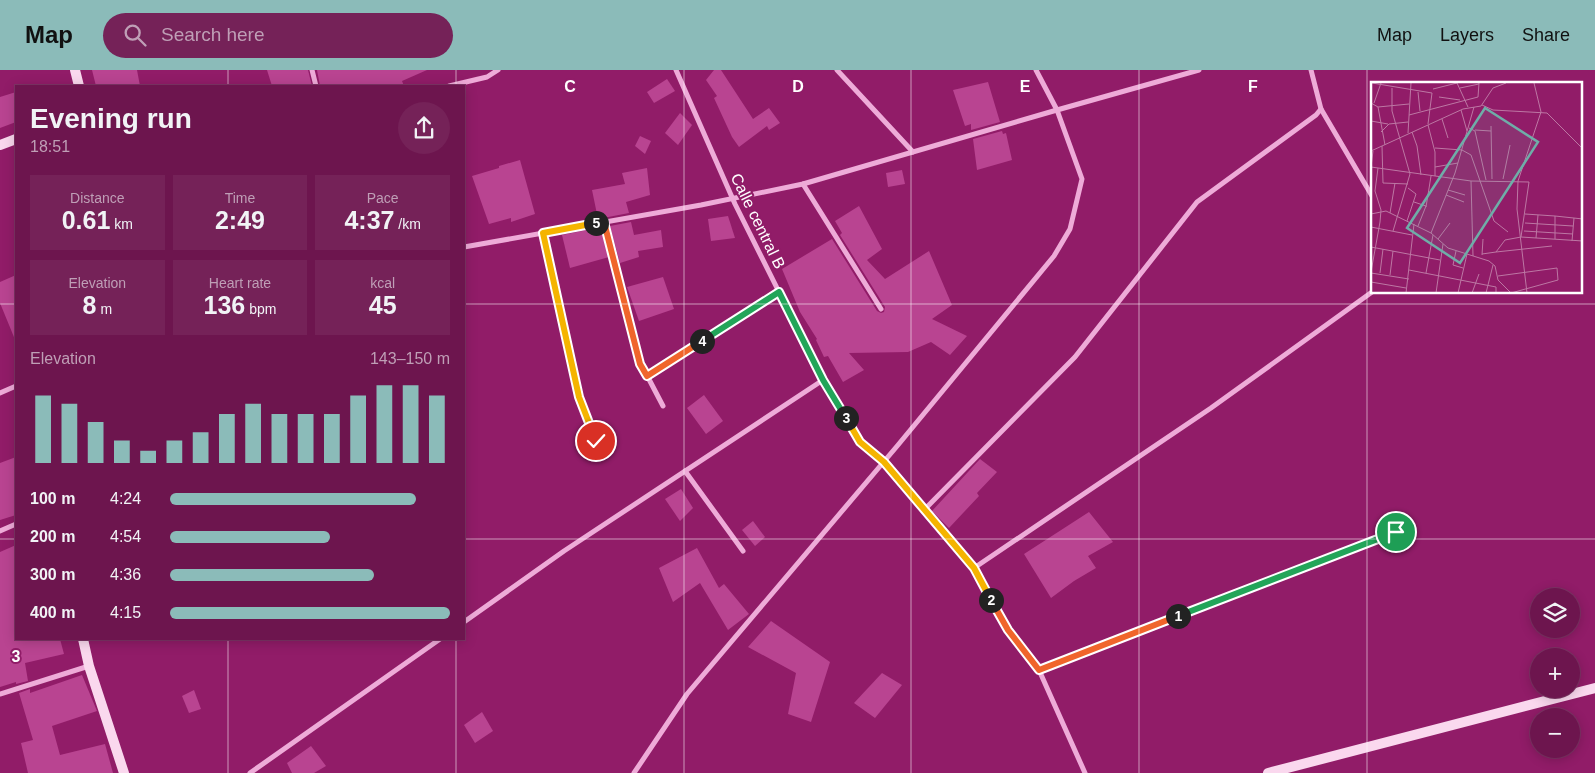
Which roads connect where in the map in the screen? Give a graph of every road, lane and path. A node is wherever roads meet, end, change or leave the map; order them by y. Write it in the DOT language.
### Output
graph roads {
  1 [pos="75,70"];
  2 [pos="312,70"];
  3 [pos="498,70"];
  4 [pos="676,70"];
  5 [pos="837,70"];
  6 [pos="1036,70"];
  7 [pos="1200,70"];
  8 [pos="1311,70"];
  9 [pos="79,85"];
  10 [pos="316,85"];
  11 [pos="453,85"];
  12 [pos="1320,109"];
  13 [pos="1057,110"];
  14 [pos="15,139"];
  15 [pos="0,145"];
  16 [pos="913,152"];
  17 [pos="803,184"];
  18 [pos="1371,194"];
  19 [pos="604,222"];
  20 [pos="543,233"];
  21 [pos="465,247"];
  22 [pos="779,292"];
  23 [pos="1371,293"];
  24 [pos="881,309"];
  25 [pos="647,376"];
  26 [pos="823,380"];
  27 [pos="15,386"];
  28 [pos="0,394"];
  29 [pos="664,406"];
  30 [pos="596,441"];
  31 [pos="884,462"];
  32 [pos="685,471"];
  33 [pos="924,510"];
  34 [pos="15,524"];
  35 [pos="0,531"];
  36 [pos="1396,532"];
  37 [pos="743,551"];
  38 [pos="974,568"];
  39 [pos="465,621"];
  40 [pos="83,640"];
  41 [pos="439,640"];
  42 [pos="89,666"];
  43 [pos="1039,670"];
  44 [pos="1595,688"];
  45 [pos="0,694"];
  46 [pos="124,773"];
  47 [pos="250,773"];
  48 [pos="634,773"];
  49 [pos="1085,773"];
  50 [pos="1268,773"];
  1 -- 9 [label="main road"];
  2 -- 10 [label="street"];
  3 -- 11 [label="street"];
  4 -- 22 [label="street, Calle central B"];
  5 -- 16 [label="street"];
  6 -- 13 [label="street"];
  7 -- 13 [label="street"];
  8 -- 12 [label="street"];
  12 -- 18 [label="street"];
  12 -- 33 [label="street"];
  13 -- 16 [label="street"];
  13 -- 31 [label="street"];
  14 -- 15 [label="main road"];
  16 -- 17 [label="street"];
  17 -- 19 [label="street"];
  17 -- 24 [label="street"];
  19 -- 20 [label="street"];
  19 -- 25 [label="street"];
  20 -- 21 [label="street"];
  20 -- 30 [label="street"];
  22 -- 25 [label="street"];
  22 -- 26 [label="street, Calle central B"];
  23 -- 38 [label="street"];
  25 -- 29 [label="street"];
  26 -- 31 [label="street, Calle central B"];
  26 -- 32 [label="street"];
  27 -- 28 [label="street"];
  31 -- 33 [label="street, Calle central B"];
  31 -- 48 [label="street"];
  32 -- 37 [label="street"];
  32 -- 39 [label="street"];
  33 -- 38 [label="street, Calle central B"];
  34 -- 35 [label="street"];
  36 -- 43 [label="street"];
  38 -- 43 [label="street, Calle central B"];
  40 -- 42 [label="main road"];
  41 -- 47 [label="street"];
  42 -- 45 [label="street"];
  42 -- 46 [label="main road"];
  43 -- 49 [label="street, Calle central B"];
  44 -- 50 [label="main road"];
}
